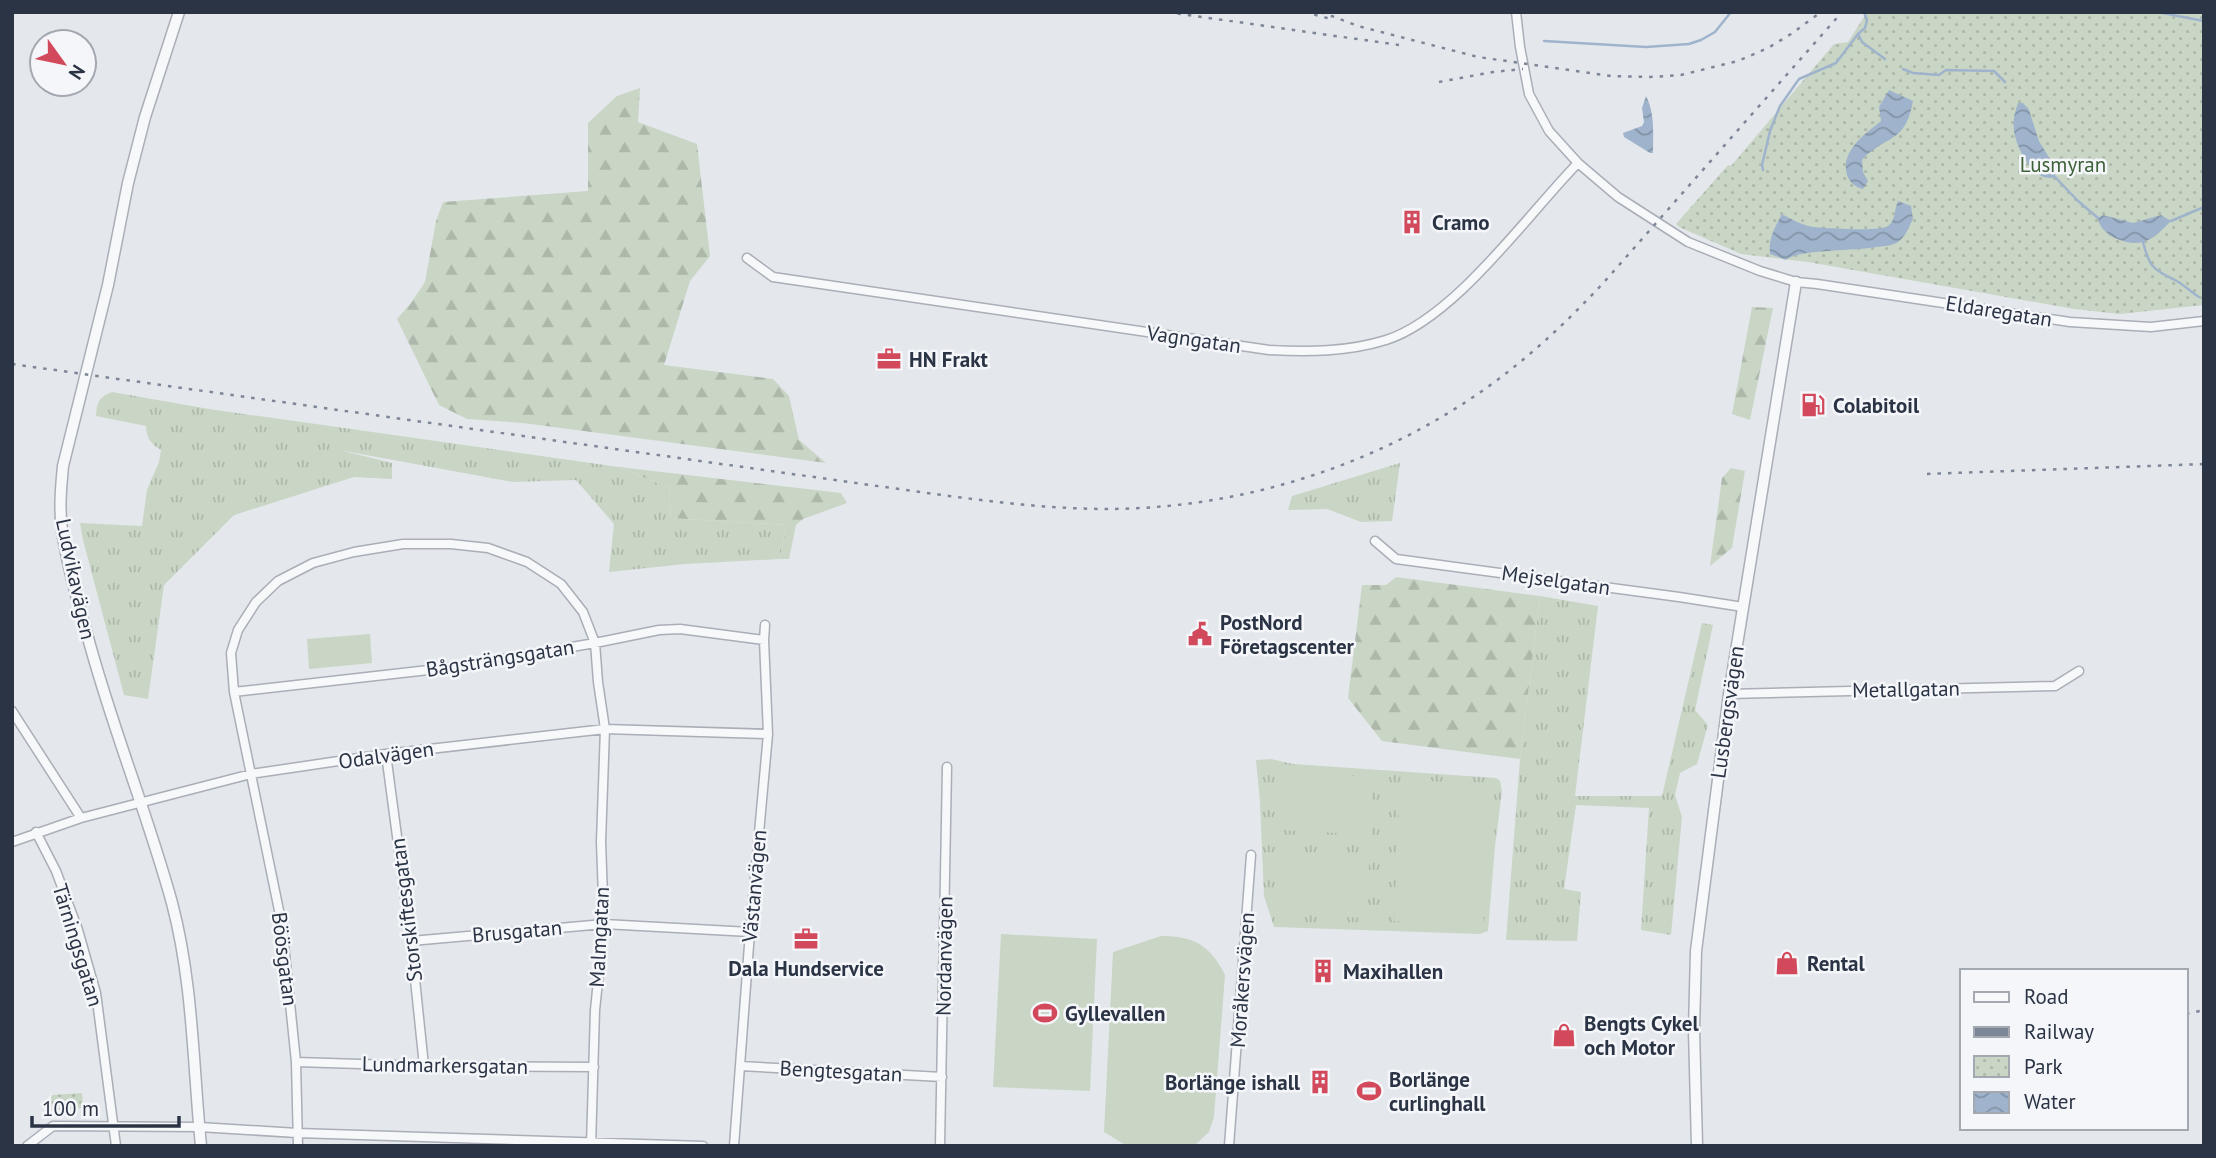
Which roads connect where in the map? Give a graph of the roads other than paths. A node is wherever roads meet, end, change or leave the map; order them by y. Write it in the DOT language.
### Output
graph roads {
  1 [pos="179,12"];
  2 [pos="1516,12"];
  3 [pos="1578,163"];
  4 [pos="747,258"];
  5 [pos="1796,282"];
  6 [pos="2204,321"];
  7 [pos="1375,541"];
  8 [pos="1743,607"];
  9 [pos="765,625"];
  10 [pos="764,640"];
  11 [pos="595,643"];
  12 [pos="2079,671"];
  13 [pos="234,692"];
  14 [pos="1729,694"];
  15 [pos="12,711"];
  16 [pos="605,729"];
  17 [pos="768,734"];
  18 [pos="386,754"];
  19 [pos="947,767"];
  20 [pos="251,774"];
  21 [pos="141,802"];
  22 [pos="81,818"];
  23 [pos="36,832"];
  24 [pos="12,842"];
  25 [pos="1251,855"];
  26 [pos="604,924"];
  27 [pos="750,932"];
  28 [pos="411,941"];
  29 [pos="296,1062"];
  30 [pos="424,1066"];
  31 [pos="740,1066"];
  32 [pos="594,1067"];
  33 [pos="942,1077"];
  34 [pos="114,1127"];
  35 [pos="199,1127"];
  36 [pos="297,1133"];
  37 [pos="591,1144"];
  38 [pos="27,1146"];
  39 [pos="116,1146"];
  40 [pos="201,1146"];
  41 [pos="298,1146"];
  42 [pos="703,1146"];
  43 [pos="734,1146"];
  44 [pos="940,1146"];
  45 [pos="1229,1146"];
  46 [pos="1697,1146"];
  1 -- 21 [label="street, Ludvikavägen"];
  2 -- 3 [label="street, Eldaregatan"];
  3 -- 4 [label="street, Vagngatan"];
  3 -- 5 [label="street, Eldaregatan"];
  5 -- 6 [label="street, Eldaregatan"];
  5 -- 8 [label="street, Lusbergsvägen"];
  7 -- 8 [label="street, Mejselgatan"];
  8 -- 14 [label="street, Lusbergsvägen"];
  9 -- 10 [label="street, Västanvägen"];
  10 -- 11 [label="street, Bågsträngsgatan"];
  10 -- 17 [label="street, Västanvägen"];
  11 -- 13 [label="street, Bågsträngsgatan"];
  11 -- 13 [label="street, Böösgatan"];
  11 -- 16 [label="street, Malmgatan"];
  12 -- 14 [label="street, Metallgatan"];
  13 -- 20 [label="street, Böösgatan"];
  14 -- 46 [label="street, Lusbergsvägen"];
  15 -- 22 [label="street"];
  16 -- 17 [label="street, Odalvägen"];
  16 -- 18 [label="street, Odalvägen"];
  16 -- 26 [label="street, Malmgatan"];
  17 -- 27 [label="street, Västanvägen"];
  18 -- 20 [label="street, Odalvägen"];
  18 -- 28 [label="street, Storskiftesgatan"];
  19 -- 33 [label="street, Nordanvägen"];
  20 -- 21 [label="street, Odalvägen"];
  20 -- 29 [label="street, Böösgatan"];
  21 -- 22 [label="street, Odalvägen"];
  21 -- 35 [label="street, Ludvikavägen"];
  22 -- 23 [label="street, Odalvägen"];
  23 -- 24 [label="street, Odalvägen"];
  23 -- 34 [label="street, Tärningsgatan"];
  25 -- 45 [label="street, Moråkersvägen"];
  26 -- 27 [label="street, Brusgatan"];
  26 -- 28 [label="street, Brusgatan"];
  26 -- 32 [label="street, Malmgatan"];
  27 -- 31 [label="street, Västanvägen"];
  28 -- 30 [label="street, Storskiftesgatan"];
  29 -- 30 [label="street, Lundmarkersgatan"];
  29 -- 36 [label="street, Böösgatan"];
  30 -- 32 [label="street, Lundmarkersgatan"];
  31 -- 33 [label="street, Bengtesgatan"];
  31 -- 43 [label="street, Västanvägen"];
  32 -- 37 [label="street, Malmgatan"];
  33 -- 44 [label="street, Nordanvägen"];
  34 -- 35 [label="street"];
  34 -- 38 [label="street"];
  34 -- 39 [label="street, Tärningsgatan"];
  35 -- 36 [label="street"];
  35 -- 40 [label="street, Ludvikavägen"];
  36 -- 37 [label="street"];
  36 -- 41 [label="street, Böösgatan"];
  37 -- 42 [label="street"];
}
